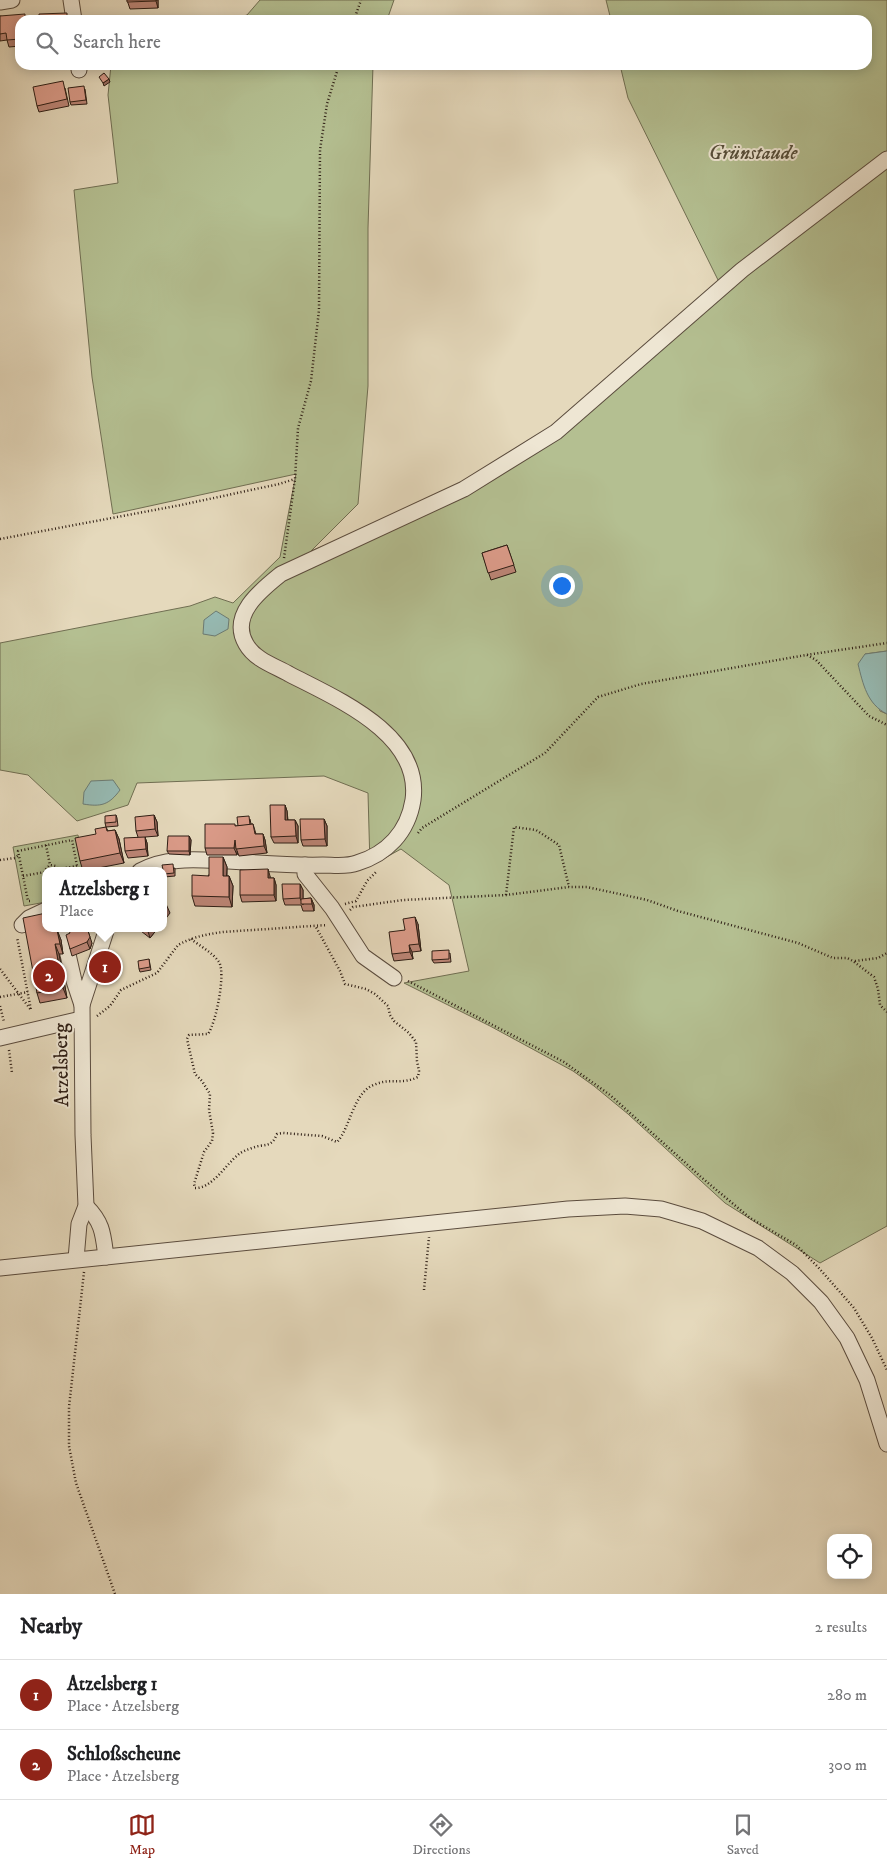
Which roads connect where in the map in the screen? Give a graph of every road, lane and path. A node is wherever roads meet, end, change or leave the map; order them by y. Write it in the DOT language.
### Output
graph roads {
  1 [pos="12,0"];
  2 [pos="71,0"];
  3 [pos="361,0"];
  4 [pos="0,2"];
  5 [pos="73,15"];
  6 [pos="356,15"];
  7 [pos="337,70"];
  8 [pos="887,159"];
  9 [pos="295,479"];
  10 [pos="0,539"];
  11 [pos="281,574"];
  12 [pos="887,643"];
  13 [pos="806,655"];
  14 [pos="887,725"];
  15 [pos="416,835"];
  16 [pos="46,845"];
  17 [pos="19,854"];
  18 [pos="0,860"];
  19 [pos="50,865"];
  20 [pos="305,865"];
  21 [pos="77,866"];
  22 [pos="47,867"];
  23 [pos="56,867"];
  24 [pos="72,867"];
  25 [pos="146,867"];
  26 [pos="376,872"];
  27 [pos="42,874"];
  28 [pos="23,876"];
  29 [pos="569,887"];
  30 [pos="506,895"];
  31 [pos="42,905"];
  32 [pos="335,913"];
  33 [pos="316,927"];
  34 [pos="19,930"];
  35 [pos="63,932"];
  36 [pos="106,932"];
  37 [pos="191,939"];
  38 [pos="887,953"];
  39 [pos="853,961"];
  40 [pos="0,969"];
  41 [pos="394,978"];
  42 [pos="29,992"];
  43 [pos="18,994"];
  44 [pos="0,997"];
  45 [pos="81,1012"];
  46 [pos="887,1012"];
  47 [pos="0,1038"];
  48 [pos="86,1206"];
  49 [pos="430,1223"];
  50 [pos="106,1256"];
  51 [pos="80,1259"];
  52 [pos="0,1268"];
  53 [pos="424,1290"];
  54 [pos="887,1370"];
  55 [pos="887,1444"];
  56 [pos="116,1594"];
  1 -- 4 [label="street"];
  2 -- 5 [label="street"];
  3 -- 6 [label="path"];
  7 -- 9 [label="path"];
  8 -- 11 [label="street"];
  9 -- 10 [label="path"];
  9 -- 11 [label="path"];
  11 -- 20 [label="street"];
  12 -- 13 [label="path"];
  13 -- 14 [label="path"];
  13 -- 15 [label="path"];
  16 -- 17 [label="path"];
  16 -- 19 [label="path"];
  16 -- 21 [label="path"];
  17 -- 18 [label="path"];
  17 -- 28 [label="path"];
  19 -- 22 [label="path"];
  19 -- 23 [label="path"];
  20 -- 25 [label="street"];
  20 -- 32 [label="street"];
  21 -- 24 [label="path"];
  26 -- 32 [label="path"];
  27 -- 28 [label="path"];
  28 -- 31 [label="path"];
  29 -- 30 [label="path"];
  29 -- 30 [label="path"];
  29 -- 39 [label="path"];
  30 -- 32 [label="path"];
  31 -- 34 [label="street"];
  32 -- 33 [label="path"];
  32 -- 41 [label="street"];
  33 -- 37 [label="path"];
  33 -- 37 [label="path"];
  34 -- 42 [label="path"];
  35 -- 45 [label="street"];
  36 -- 45 [label="street, Atzelsberg"];
  37 -- 45 [label="path"];
  38 -- 39 [label="path"];
  39 -- 46 [label="path"];
  40 -- 43 [label="path"];
  41 -- 54 [label="path"];
  42 -- 43 [label="path"];
  42 -- 43 [label="path"];
  43 -- 44 [label="path"];
  45 -- 47 [label="street"];
  45 -- 48 [label="street, Atzelsberg"];
  48 -- 50 [label="street"];
  48 -- 51 [label="street, Atzelsberg"];
  49 -- 50 [label="street"];
  49 -- 53 [label="path"];
  49 -- 55 [label="street"];
  50 -- 51 [label="street"];
  51 -- 52 [label="street"];
  51 -- 56 [label="path"];
}
